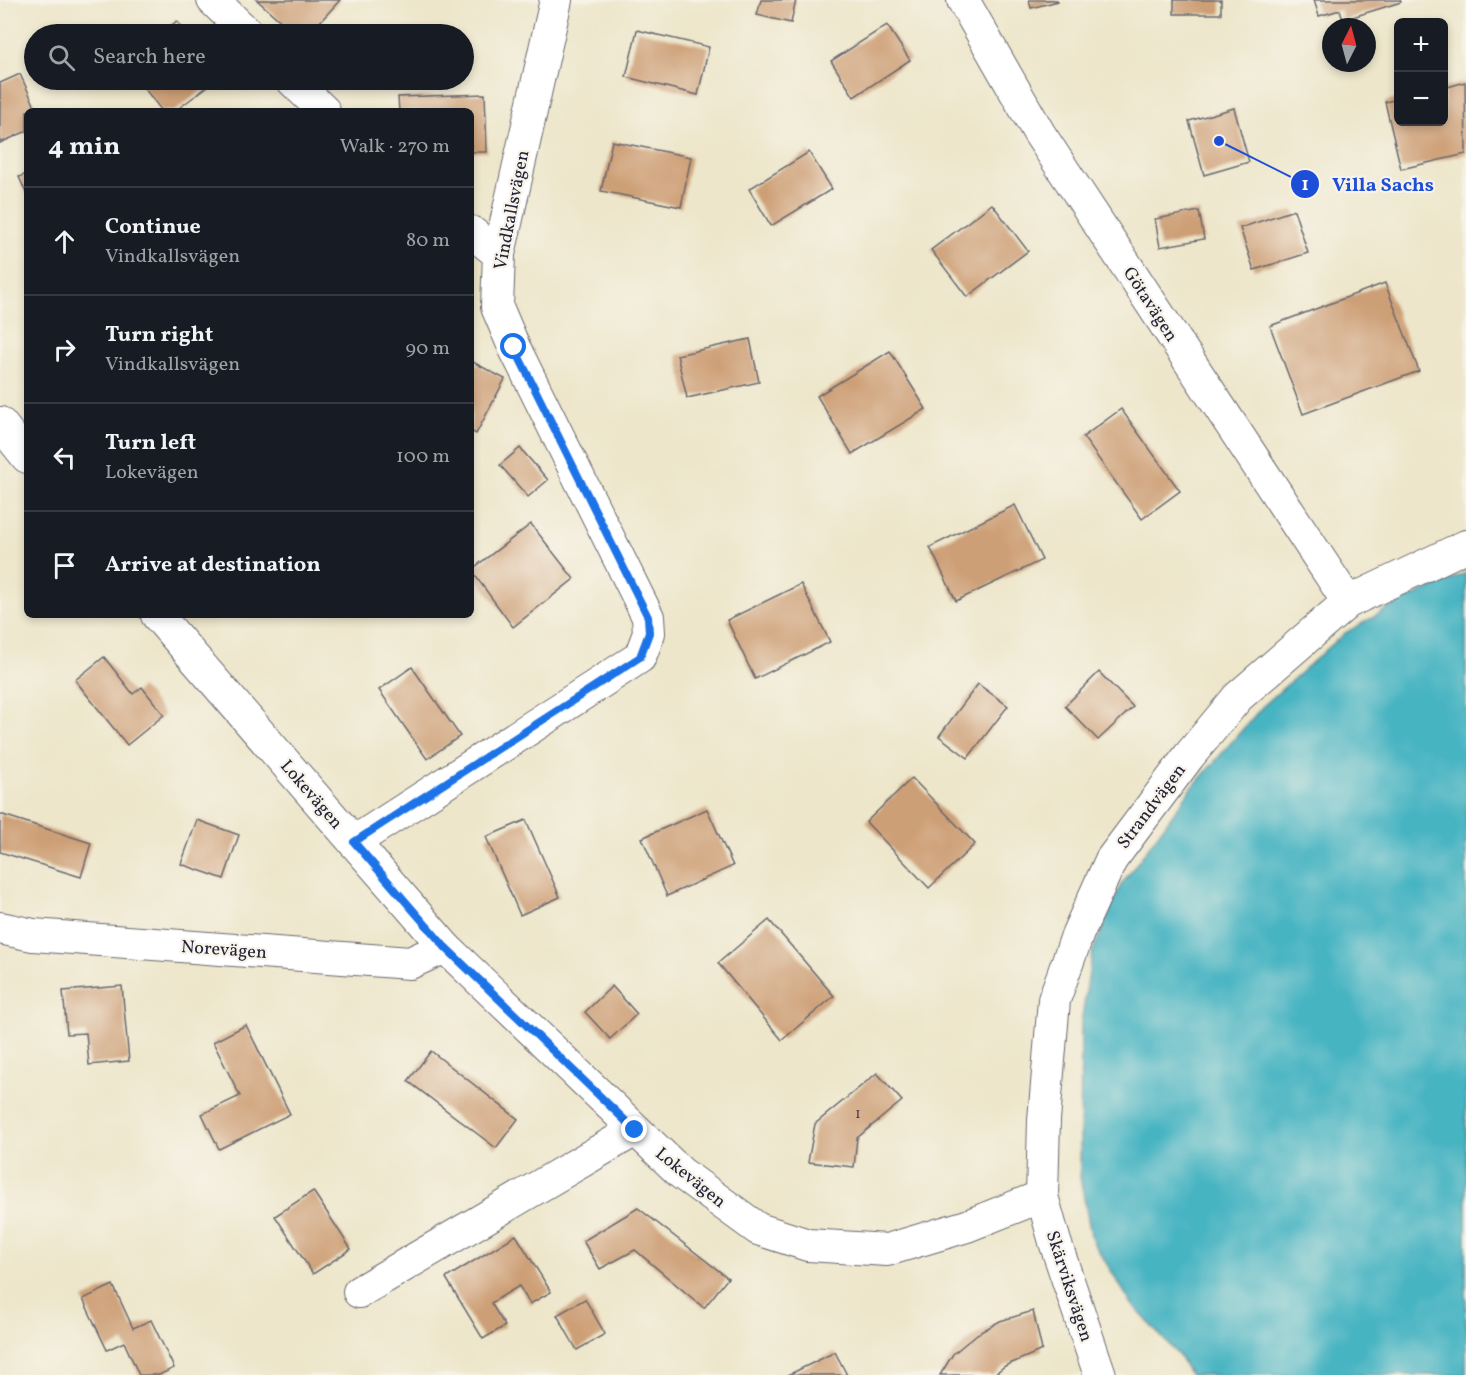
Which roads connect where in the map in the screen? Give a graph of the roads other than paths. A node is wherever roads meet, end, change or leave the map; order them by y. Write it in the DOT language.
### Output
graph roads {
  1 [pos="213,0"];
  2 [pos="556,0"];
  3 [pos="963,0"];
  4 [pos="238,24"];
  5 [pos="302,90"];
  6 [pos="321,108"];
  7 [pos="474,234"];
  8 [pos="499,254"];
  9 [pos="0,423"];
  10 [pos="24,454"];
  11 [pos="1466,546"];
  12 [pos="1348,602"];
  13 [pos="160,618"];
  14 [pos="354,842"];
  15 [pos="0,927"];
  16 [pos="445,947"];
  17 [pos="635,1130"];
  18 [pos="1042,1196"];
  19 [pos="359,1292"];
  20 [pos="1100,1375"];
  1 -- 4 [label="street"];
  2 -- 8 [label="street, Vindkallsvägen"];
  3 -- 12 [label="street, Götavägen"];
  5 -- 6 [label="street"];
  7 -- 8 [label="street"];
  8 -- 14 [label="street, Vindkallsvägen"];
  9 -- 10 [label="street"];
  11 -- 12 [label="street, Strandvägen"];
  12 -- 18 [label="street, Strandvägen"];
  13 -- 14 [label="street, Lokevägen"];
  14 -- 16 [label="street, Lokevägen"];
  15 -- 16 [label="street, Norevägen"];
  16 -- 17 [label="street, Lokevägen"];
  17 -- 18 [label="street, Lokevägen"];
  17 -- 19 [label="street"];
  18 -- 20 [label="street, Skärviksvägen"];
}
